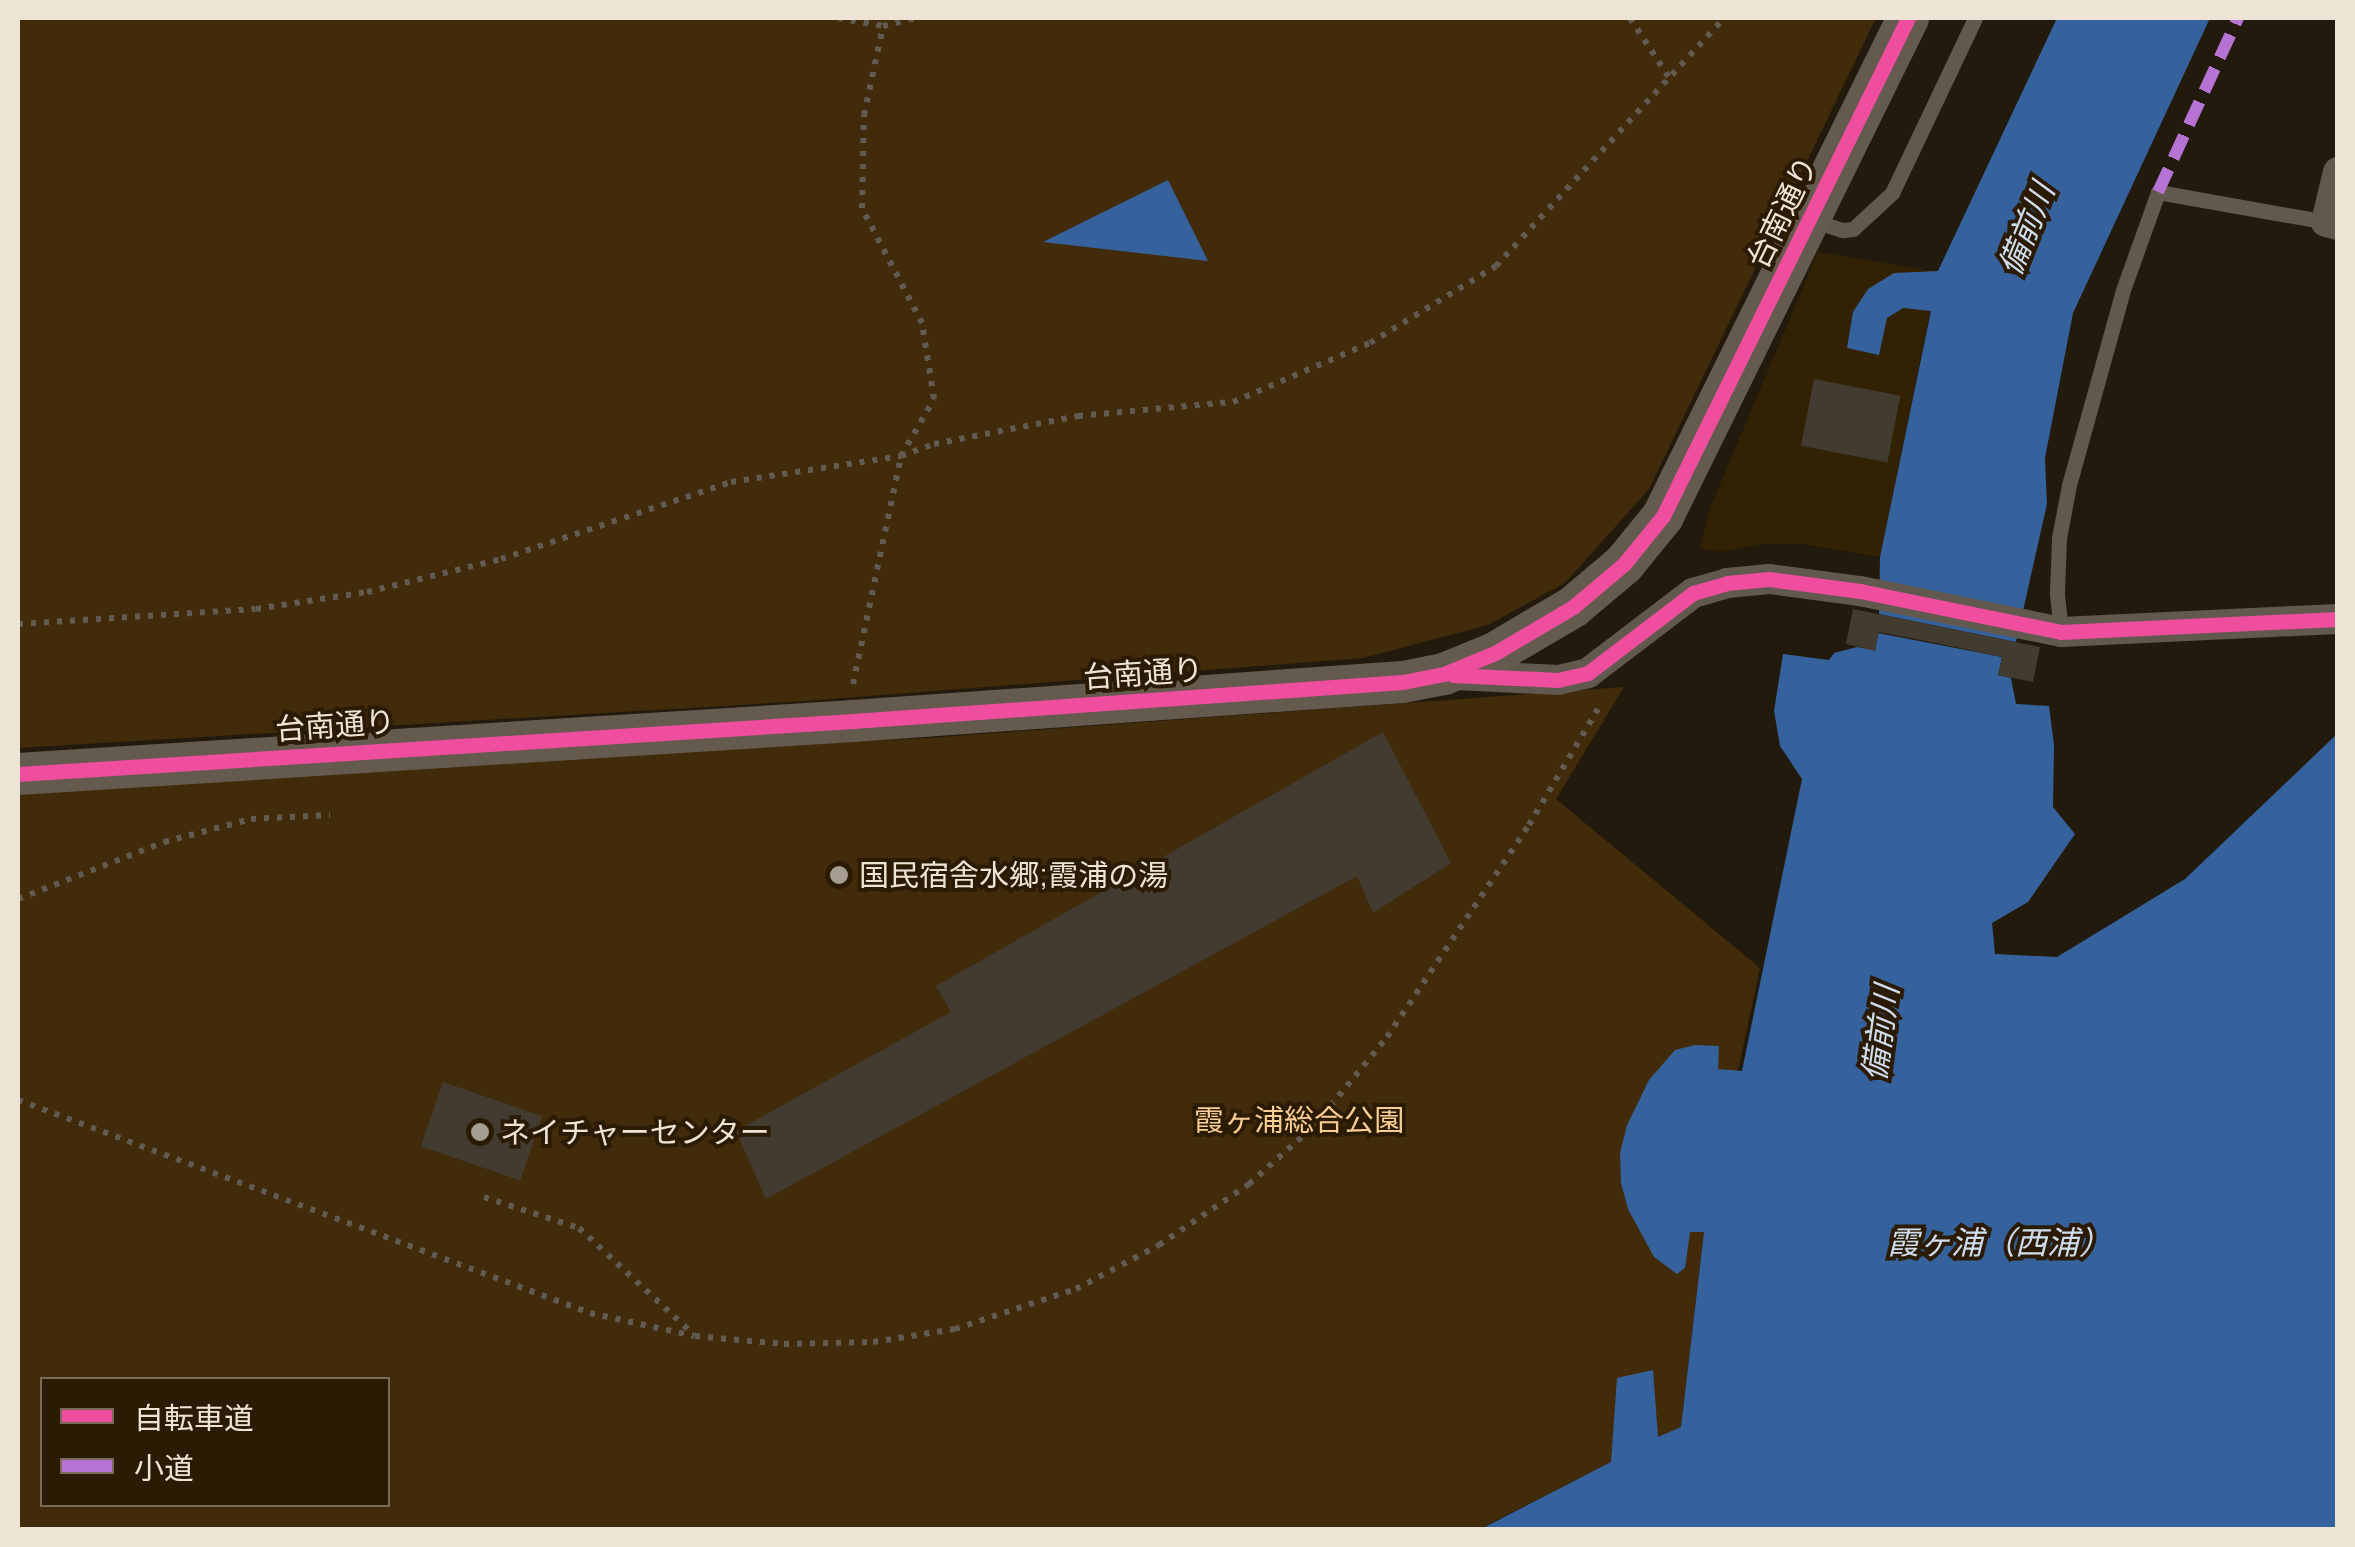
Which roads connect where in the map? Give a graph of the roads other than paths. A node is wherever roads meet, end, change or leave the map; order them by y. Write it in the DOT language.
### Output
graph roads {
  1 [pos="1908,18"];
  2 [pos="1975,18"];
  3 [pos="2338,172"];
  4 [pos="1808,220"];
  5 [pos="2332,223"];
  6 [pos="2338,619"];
  7 [pos="2047,629"];
  8 [pos="1444,674"];
  9 [pos="18,774"];
  1 -- 4 [label="street, 台南通り"];
  2 -- 4 [label="lane"];
  3 -- 5 [label="street"];
  4 -- 8 [label="street, 台南通り"];
  5 -- 7 [label="lane"];
  6 -- 7 [label="street"];
  7 -- 8 [label="street"];
  8 -- 9 [label="street, 台南通り"];
}
